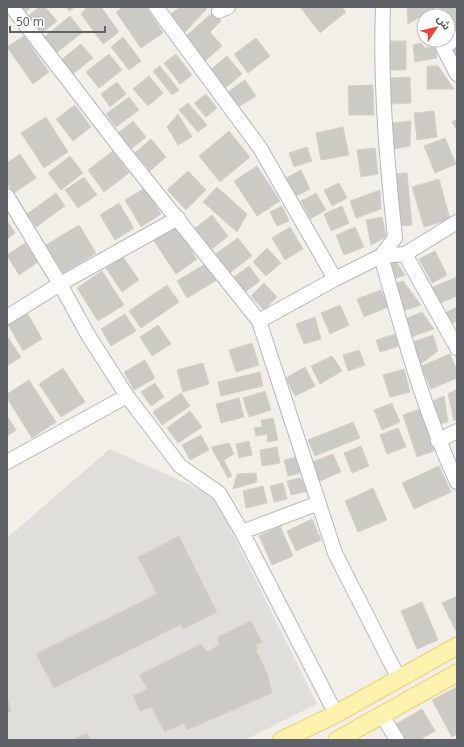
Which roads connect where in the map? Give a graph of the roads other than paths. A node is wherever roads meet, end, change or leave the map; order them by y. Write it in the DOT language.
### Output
graph roads {
  1 [pos="12,7"];
  2 [pos="156,7"];
  3 [pos="383,7"];
  4 [pos="457,38"];
  5 [pos="457,74"];
  6 [pos="7,196"];
  7 [pos="178,218"];
  8 [pos="457,222"];
  9 [pos="405,254"];
  10 [pos="381,256"];
  11 [pos="335,278"];
  12 [pos="60,284"];
  13 [pos="7,317"];
  14 [pos="259,321"];
  15 [pos="457,348"];
  16 [pos="127,396"];
  17 [pos="457,432"];
  18 [pos="438,442"];
  19 [pos="7,462"];
  20 [pos="457,482"];
  21 [pos="319,503"];
  22 [pos="242,532"];
  23 [pos="457,646"];
  24 [pos="457,673"];
  25 [pos="399,679"];
  26 [pos="336,714"];
  27 [pos="382,716"];
  28 [pos="282,740"];
  29 [pos="337,740"];
  30 [pos="397,740"];
  1 -- 7 [label="street"];
  2 -- 11 [label="street"];
  3 -- 10 [label="street"];
  4 -- 5 [label="street"];
  6 -- 12 [label="street"];
  7 -- 12 [label="street"];
  7 -- 14 [label="street"];
  8 -- 9 [label="street"];
  9 -- 10 [label="street"];
  9 -- 15 [label="street"];
  10 -- 11 [label="street"];
  10 -- 18 [label="street"];
  11 -- 14 [label="street"];
  12 -- 13 [label="street"];
  12 -- 16 [label="street"];
  14 -- 21 [label="street"];
  16 -- 19 [label="street"];
  16 -- 22 [label="street"];
  17 -- 18 [label="street"];
  18 -- 20 [label="street"];
  21 -- 22 [label="street"];
  21 -- 25 [label="street"];
  22 -- 26 [label="street"];
  23 -- 25 [label="main road"];
  24 -- 27 [label="main road"];
  25 -- 26 [label="main road"];
  26 -- 28 [label="main road"];
  27 -- 29 [label="main road"];
  27 -- 30 [label="street"];
}
